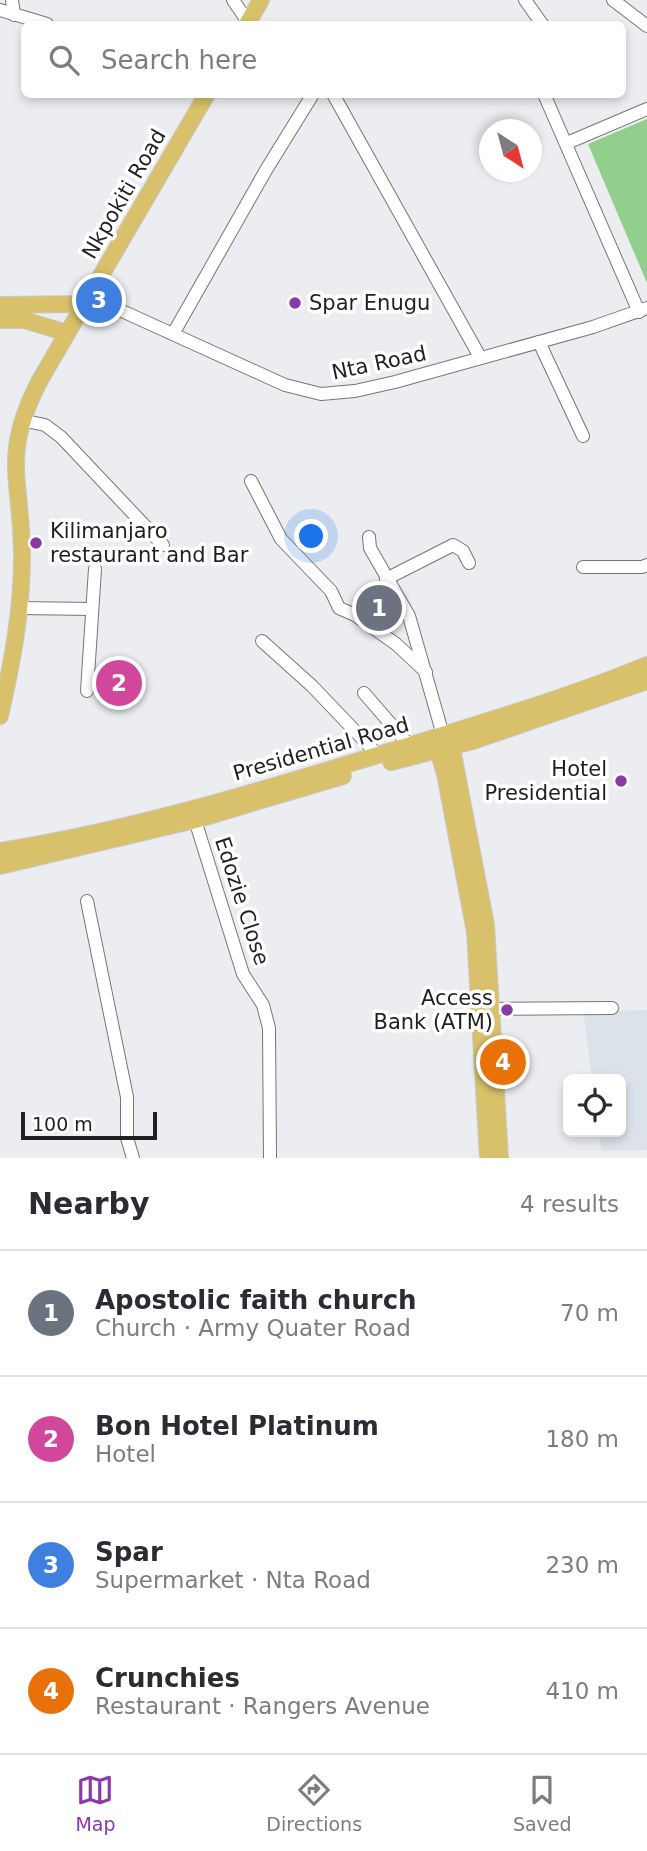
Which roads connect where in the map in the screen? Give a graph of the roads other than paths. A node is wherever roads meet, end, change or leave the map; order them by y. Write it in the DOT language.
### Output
graph roads {
  1 [pos="12,0"];
  2 [pos="233,0"];
  3 [pos="525,0"];
  4 [pos="613,0"];
  5 [pos="256,2"];
  6 [pos="0,10"];
  7 [pos="14,15"];
  8 [pos="36,21"];
  9 [pos="247,21"];
  10 [pos="249,21"];
  11 [pos="540,21"];
  12 [pos="647,26"];
  13 [pos="204,98"];
  14 [pos="310,98"];
  15 [pos="335,98"];
  16 [pos="546,98"];
  17 [pos="647,109"];
  18 [pos="567,143"];
  19 [pos="86,300"];
  20 [pos="0,305"];
  21 [pos="643,310"];
  22 [pos="0,320"];
  23 [pos="67,332"];
  24 [pos="173,334"];
  25 [pos="539,341"];
  26 [pos="480,357"];
  27 [pos="21,420"];
  28 [pos="583,436"];
  29 [pos="251,481"];
  30 [pos="369,542"];
  31 [pos="163,545"];
  32 [pos="469,563"];
  33 [pos="647,565"];
  34 [pos="583,567"];
  35 [pos="94,569"];
  36 [pos="386,579"];
  37 [pos="19,608"];
  38 [pos="92,609"];
  39 [pos="262,641"];
  40 [pos="647,665"];
  41 [pos="426,672"];
  42 [pos="647,681"];
  43 [pos="87,691"];
  44 [pos="364,693"];
  45 [pos="0,716"];
  46 [pos="443,740"];
  47 [pos="473,741"];
  48 [pos="409,751"];
  49 [pos="378,755"];
  50 [pos="451,772"];
  51 [pos="289,787"];
  52 [pos="195,820"];
  53 [pos="0,851"];
  54 [pos="0,866"];
  55 [pos="87,901"];
  56 [pos="612,1008"];
  57 [pos="493,1009"];
  58 [pos="133,1158"];
  59 [pos="270,1158"];
  60 [pos="488,1158"];
  61 [pos="500,1158"];
  1 -- 7 [label="street"];
  2 -- 9 [label="street"];
  3 -- 11 [label="street"];
  4 -- 12 [label="street"];
  5 -- 10 [label="main road"];
  6 -- 7 [label="street"];
  7 -- 8 [label="street"];
  13 -- 19 [label="main road, Nkpokiti Road"];
  14 -- 24 [label="street"];
  15 -- 26 [label="street"];
  16 -- 18 [label="street"];
  17 -- 18 [label="street"];
  18 -- 21 [label="street"];
  19 -- 20 [label="main road"];
  19 -- 23 [label="main road, Nkpokiti Road"];
  19 -- 24 [label="street, Nta Road"];
  21 -- 25 [label="street, Nta Road"];
  22 -- 23 [label="main road"];
  23 -- 27 [label="main road, Nkpokiti Road"];
  24 -- 26 [label="street, Nta Road"];
  25 -- 26 [label="street, Nta Road"];
  25 -- 28 [label="street"];
  27 -- 31 [label="street"];
  27 -- 37 [label="main road, Nkpokiti Road"];
  29 -- 41 [label="street"];
  30 -- 36 [label="street"];
  32 -- 36 [label="street"];
  33 -- 34 [label="street"];
  35 -- 38 [label="street"];
  36 -- 41 [label="street"];
  37 -- 38 [label="street"];
  37 -- 45 [label="main road, Nkpokiti Road"];
  38 -- 43 [label="street"];
  39 -- 49 [label="street"];
  40 -- 46 [label="main road, Presidential Road"];
  41 -- 46 [label="street"];
  42 -- 47 [label="main road, Presidential Road"];
  44 -- 48 [label="street"];
  46 -- 47 [label="main road, Presidential Road"];
  46 -- 48 [label="main road, Presidential Road"];
  46 -- 50 [label="main road"];
  47 -- 50 [label="main road"];
  48 -- 49 [label="main road, Presidential Road"];
  48 -- 50 [label="main road"];
  48 -- 51 [label="main road, Presidential Road"];
  49 -- 51 [label="main road, Presidential Road"];
  50 -- 57 [label="main road"];
  50 -- 60 [label="main road"];
  51 -- 52 [label="main road, Presidential Road"];
  51 -- 53 [label="main road, Presidential Road"];
  52 -- 54 [label="main road, Presidential Road"];
  52 -- 59 [label="street, Edozie Close"];
  55 -- 58 [label="street"];
  56 -- 57 [label="street"];
  57 -- 61 [label="main road"];
}
